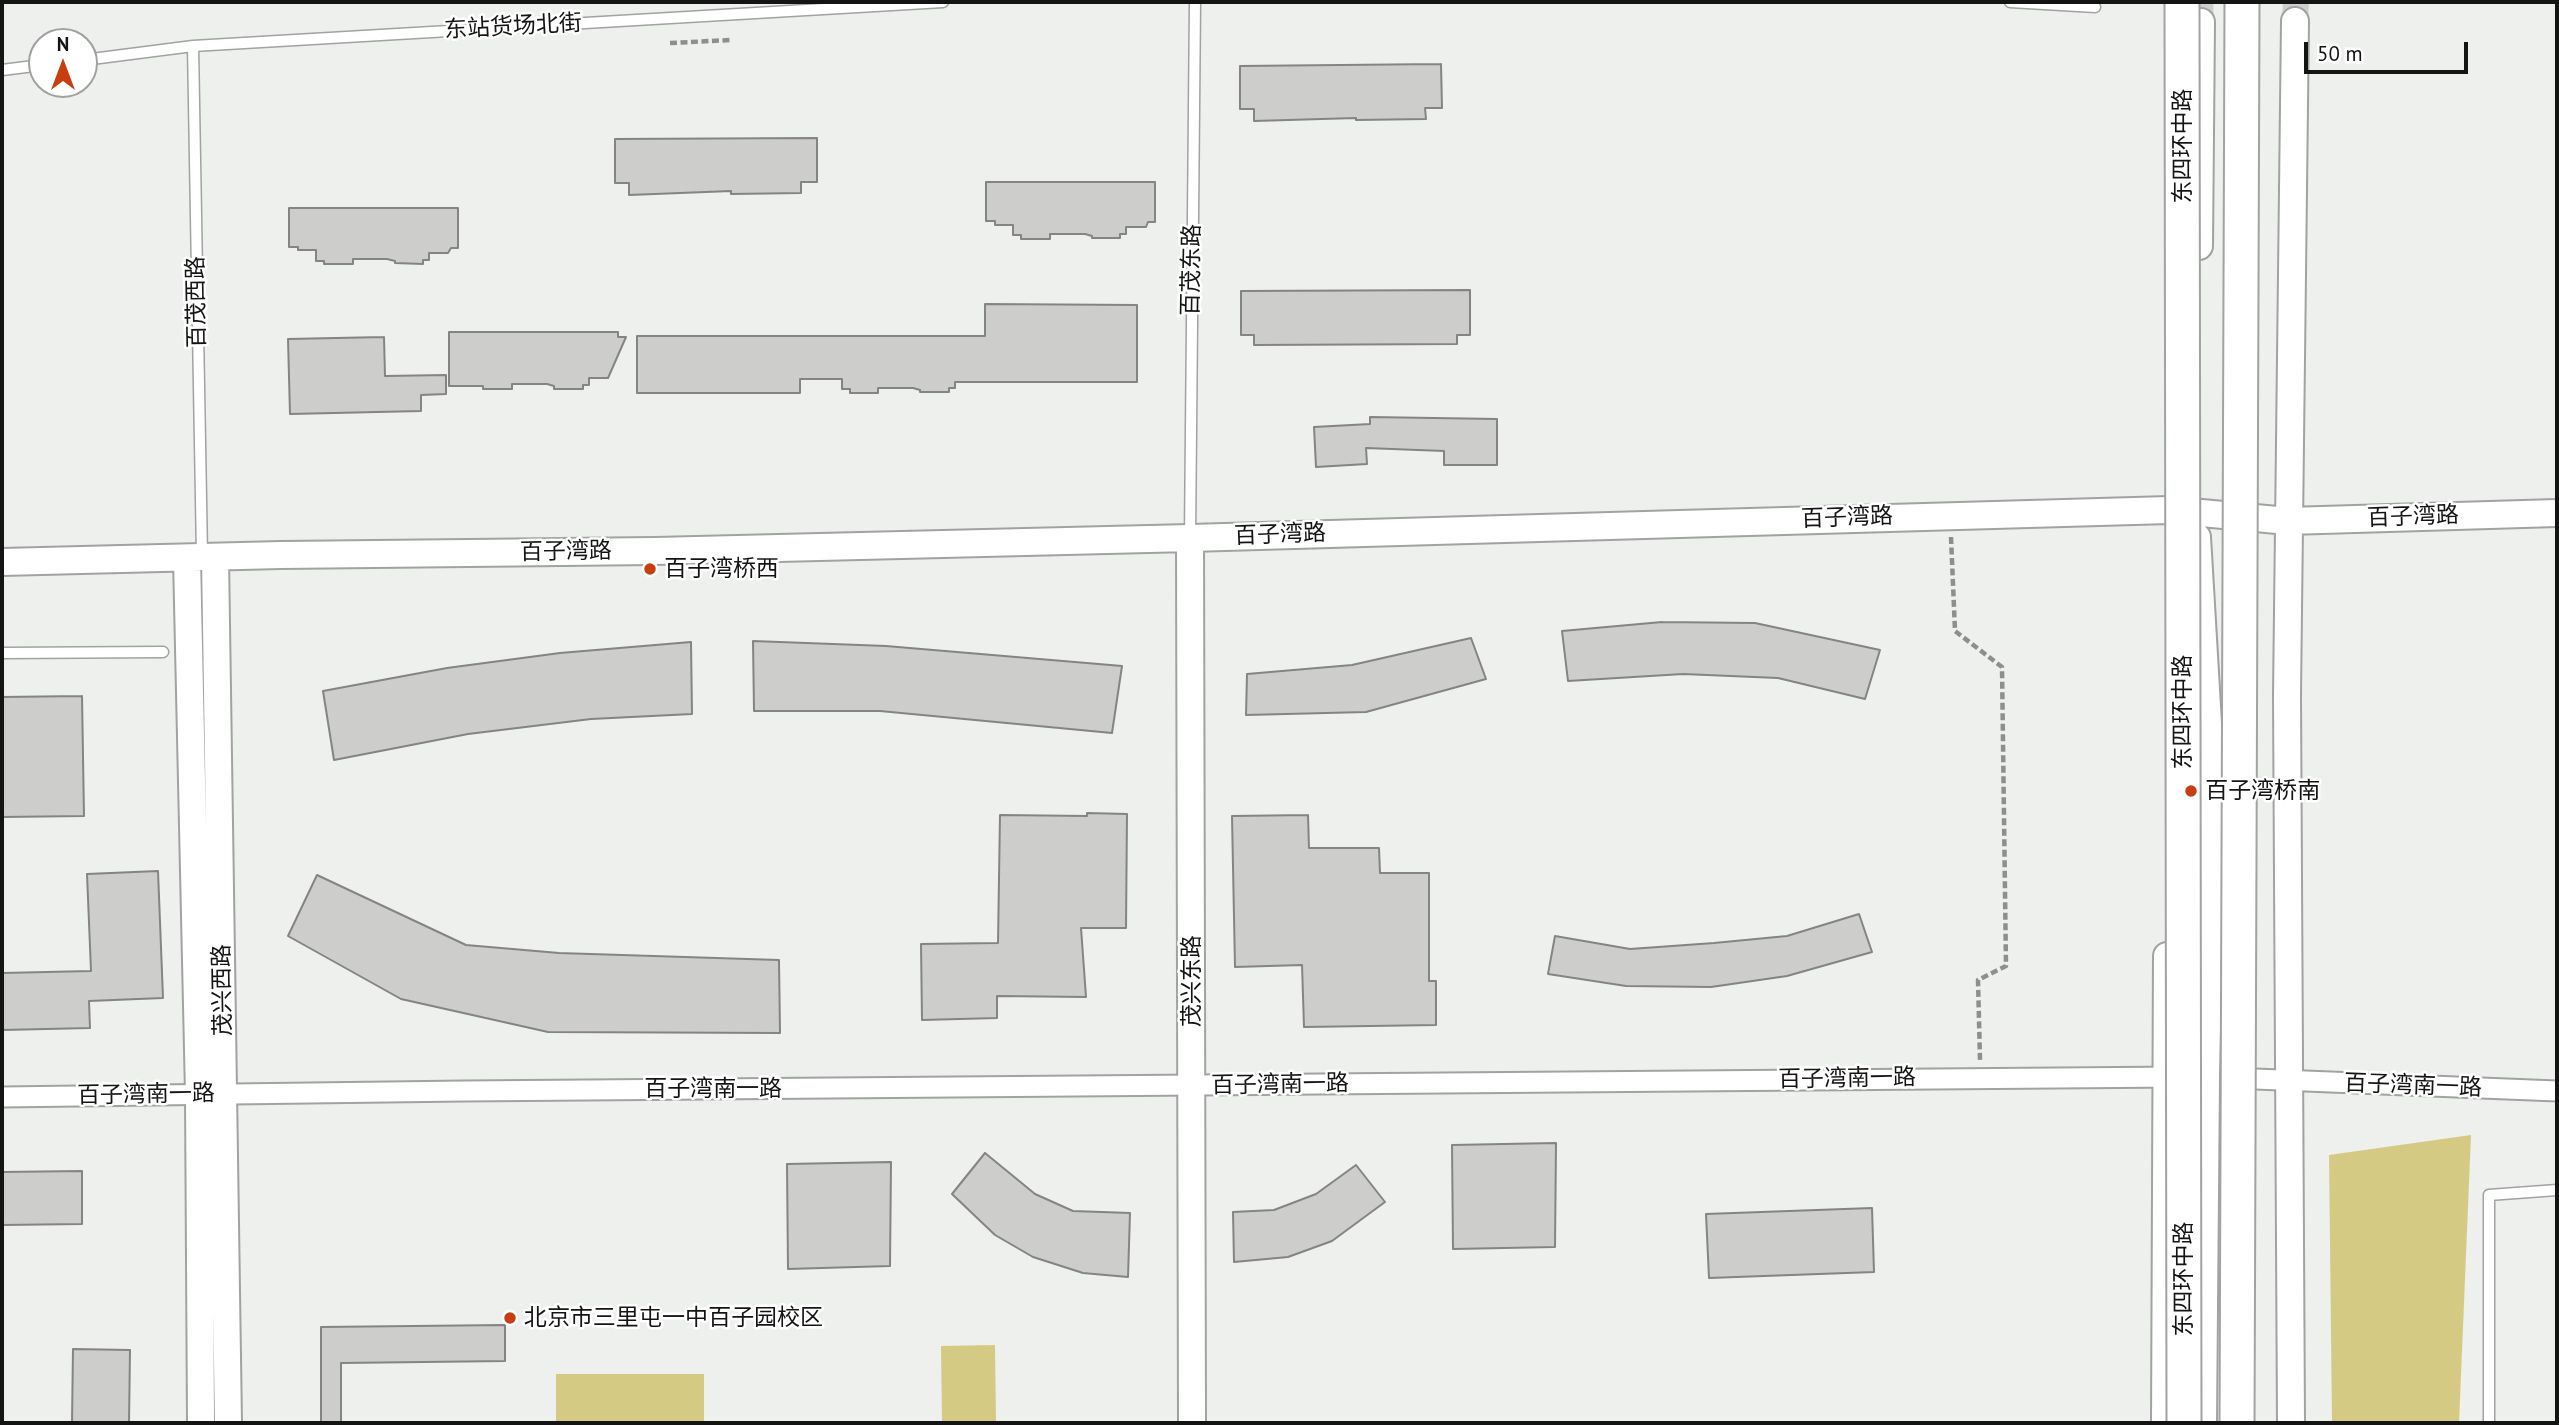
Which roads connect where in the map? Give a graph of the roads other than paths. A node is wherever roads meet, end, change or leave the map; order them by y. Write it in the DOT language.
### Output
graph roads {
  1 [pos="943,2"];
  2 [pos="1195,2"];
  3 [pos="2010,2"];
  4 [pos="2095,7"];
  5 [pos="2241,12"];
  6 [pos="2185,15"];
  7 [pos="2295,21"];
  8 [pos="193,46"];
  9 [pos="98,58"];
  10 [pos="28,67"];
  11 [pos="2,70"];
  12 [pos="2169,510"];
  13 [pos="2557,513"];
  14 [pos="2196,514"];
  15 [pos="2254,518"];
  16 [pos="2288,521"];
  17 [pos="1189,538"];
  18 [pos="201,557"];
  19 [pos="2,562"];
  20 [pos="163,652"];
  21 [pos="2,653"];
  22 [pos="2166,1077"];
  23 [pos="2206,1078"];
  24 [pos="2253,1078"];
  25 [pos="2290,1082"];
  26 [pos="1192,1086"];
  27 [pos="2557,1091"];
  28 [pos="199,1094"];
  29 [pos="225,1094"];
  30 [pos="2,1097"];
  31 [pos="2557,1190"];
  32 [pos="201,1423"];
  33 [pos="228,1423"];
  34 [pos="1192,1423"];
  35 [pos="2165,1423"];
  36 [pos="2184,1423"];
  37 [pos="2203,1423"];
  38 [pos="2237,1423"];
  39 [pos="2252,1423"];
  40 [pos="2291,1423"];
  41 [pos="2489,1423"];
  1 -- 8 [label="lane, 东站货场北街"];
  2 -- 17 [label="lane, 百茂东路"];
  3 -- 4 [label="lane"];
  5 -- 15 [label="main road"];
  5 -- 38 [label="highway, bridge"];
  6 -- 12 [label="main road, 东四环中路"];
  6 -- 14 [label="main road, 东四环中路"];
  6 -- 36 [label="highway, 东四环中路, bridge"];
  7 -- 16 [label="main road"];
  8 -- 9 [label="lane, 东站货场北街"];
  8 -- 18 [label="lane, 百茂西路"];
  10 -- 11 [label="lane"];
  12 -- 14 [label="main road, 百子湾路"];
  12 -- 17 [label="main road, 百子湾路"];
  12 -- 22 [label="main road, 东四环中路"];
  13 -- 16 [label="main road, 百子湾路"];
  14 -- 15 [label="main road, 百子湾路"];
  14 -- 23 [label="main road, 东四环中路"];
  15 -- 16 [label="main road, 百子湾路"];
  15 -- 24 [label="main road"];
  16 -- 25 [label="main road"];
  17 -- 18 [label="main road, 百子湾路"];
  17 -- 26 [label="main road, 茂兴东路"];
  18 -- 19 [label="main road, 百子湾路"];
  18 -- 28 [label="main road, 茂兴西路"];
  18 -- 29 [label="main road, 茂兴西路"];
  20 -- 21 [label="lane"];
  22 -- 23 [label="street, 百子湾南一路"];
  22 -- 26 [label="street, 百子湾南一路"];
  22 -- 35 [label="main road, 东四环中路"];
  23 -- 24 [label="street, 百子湾南一路"];
  23 -- 37 [label="main road, 东四环中路"];
  24 -- 25 [label="street, 百子湾南一路"];
  24 -- 39 [label="main road"];
  25 -- 27 [label="street, 百子湾南一路"];
  25 -- 40 [label="main road"];
  26 -- 29 [label="street, 百子湾南一路"];
  26 -- 34 [label="main road, 茂兴东路"];
  28 -- 29 [label="street, 百子湾南一路"];
  28 -- 30 [label="street, 百子湾南一路"];
  28 -- 32 [label="main road, 茂兴西路"];
  29 -- 33 [label="main road, 茂兴西路"];
  31 -- 41 [label="lane"];
}
